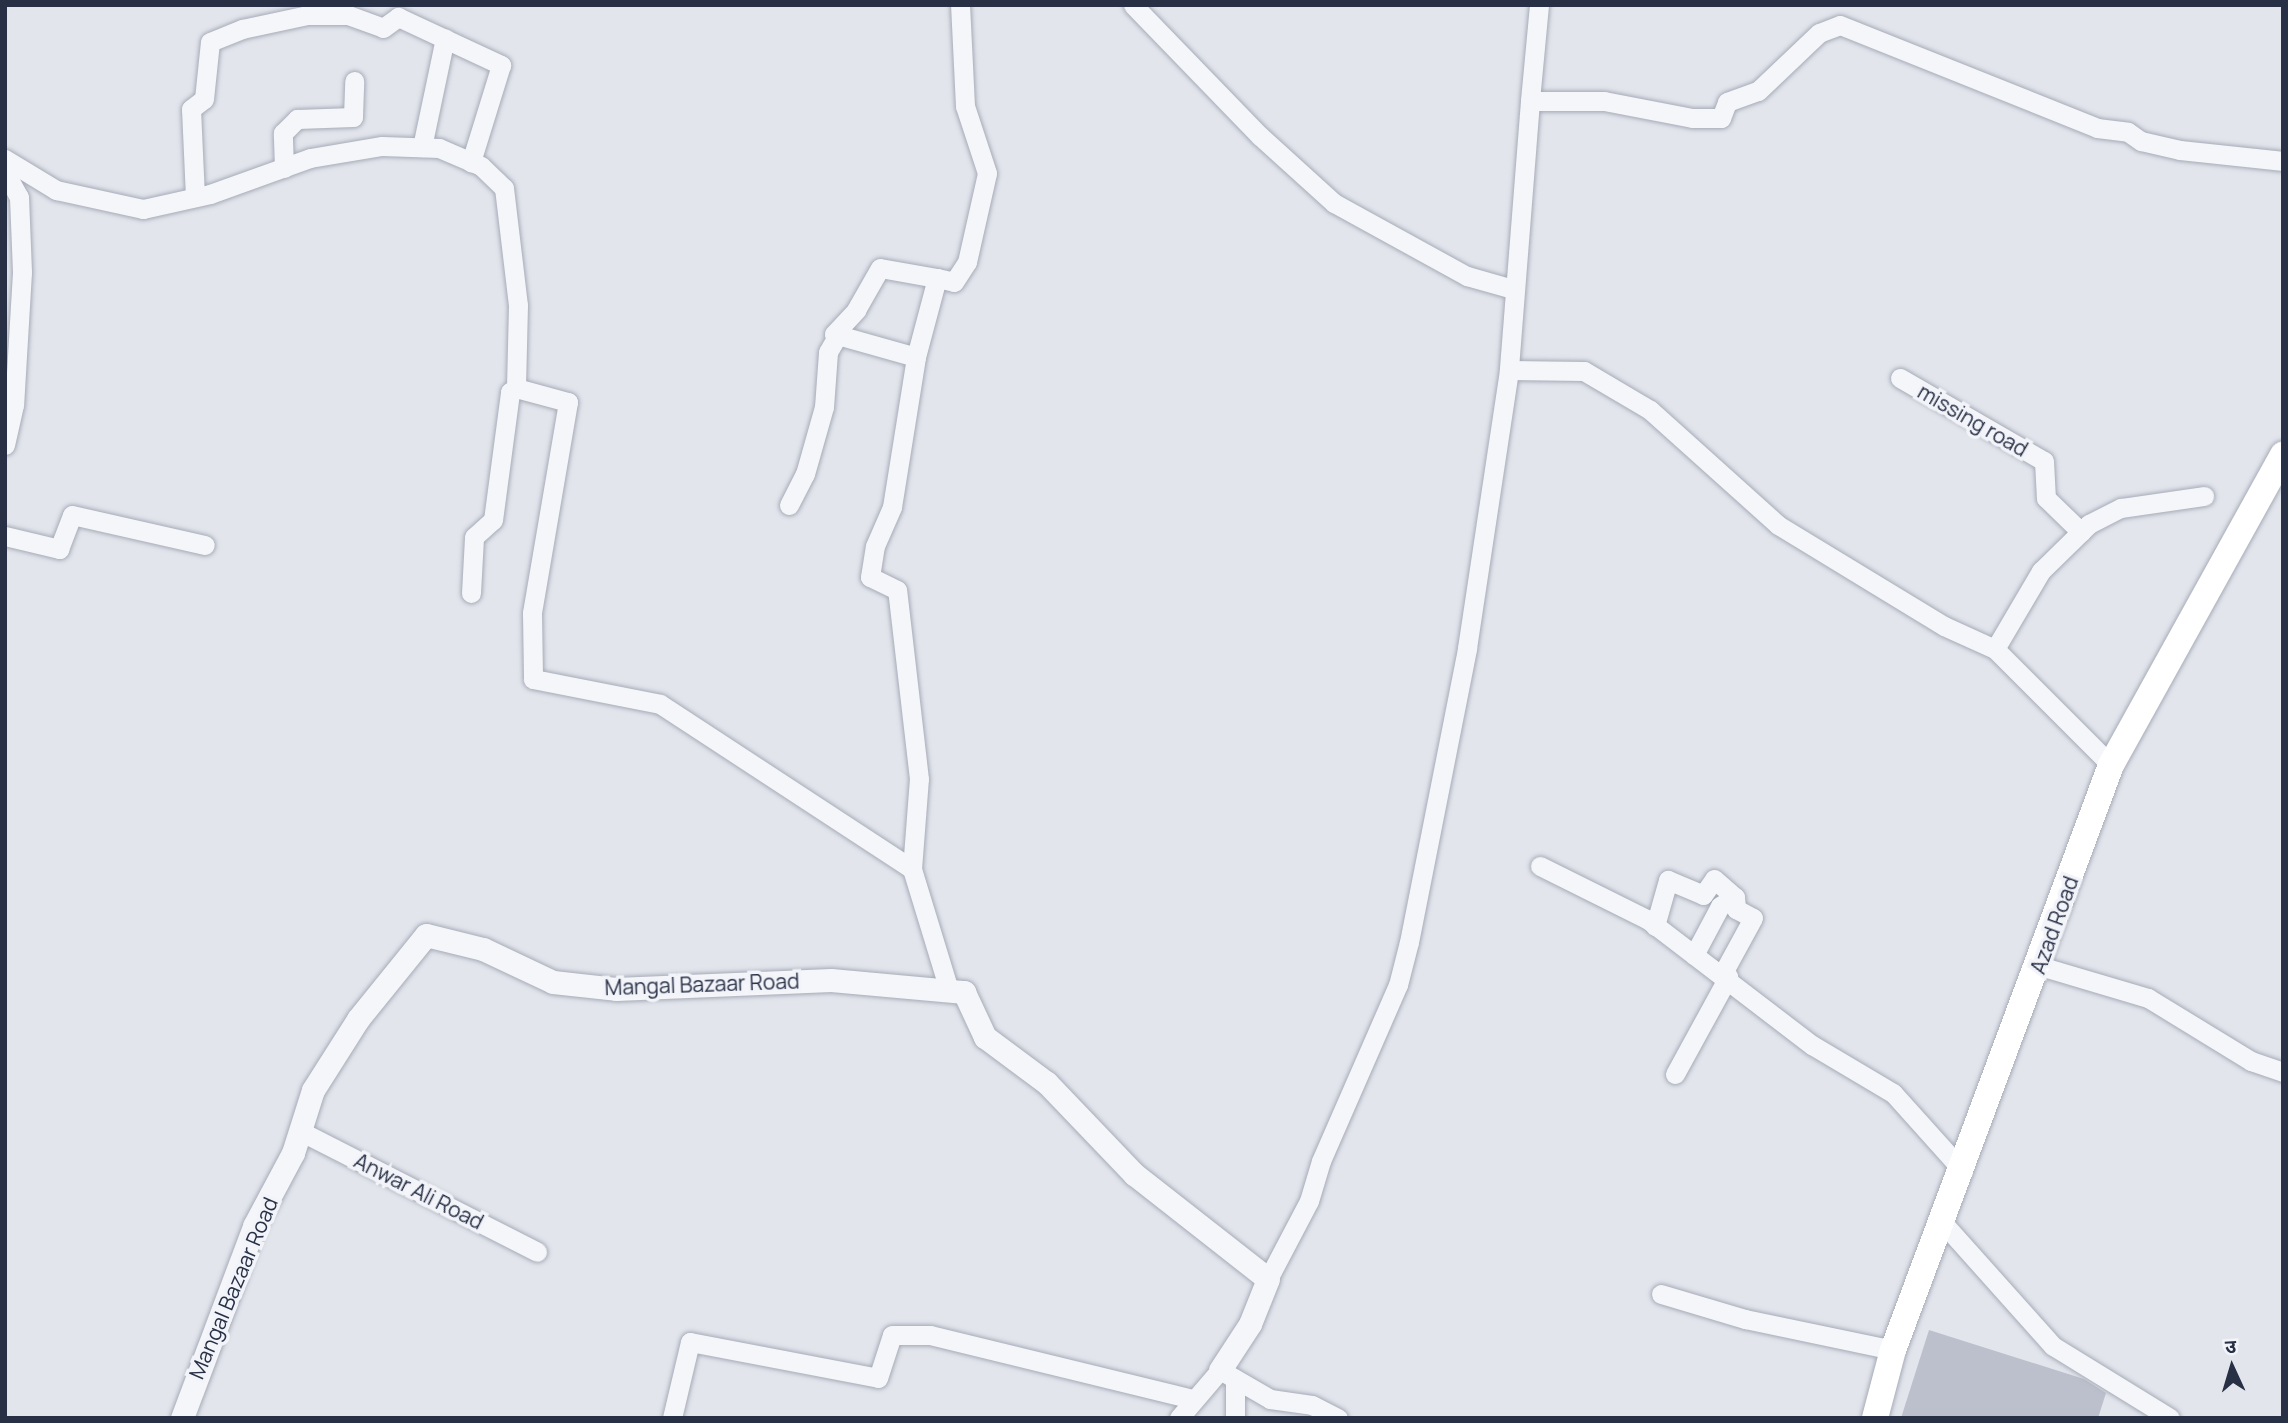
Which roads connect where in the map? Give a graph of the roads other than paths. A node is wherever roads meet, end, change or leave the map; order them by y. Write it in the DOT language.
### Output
graph roads {
  1 [pos="960,5"];
  2 [pos="1133,5"];
  3 [pos="1539,5"];
  4 [pos="445,38"];
  5 [pos="354,80"];
  6 [pos="1530,101"];
  7 [pos="422,147"];
  8 [pos="5,159"];
  9 [pos="2283,161"];
  10 [pos="471,162"];
  11 [pos="284,168"];
  12 [pos="5,172"];
  13 [pos="195,197"];
  14 [pos="937,278"];
  15 [pos="1513,289"];
  16 [pos="838,335"];
  17 [pos="916,356"];
  18 [pos="1509,370"];
  19 [pos="1900,378"];
  20 [pos="516,388"];
  21 [pos="5,444"];
  22 [pos="2283,456"];
  23 [pos="2204,496"];
  24 [pos="789,505"];
  25 [pos="2081,532"];
  26 [pos="5,536"];
  27 [pos="205,545"];
  28 [pos="471,593"];
  29 [pos="1995,649"];
  30 [pos="2111,765"];
  31 [pos="1540,866"];
  32 [pos="912,869"];
  33 [pos="1735,897"];
  34 [pos="1655,926"];
  35 [pos="1693,955"];
  36 [pos="2040,966"];
  37 [pos="1726,975"];
  38 [pos="949,990"];
  39 [pos="2283,1072"];
  40 [pos="1675,1074"];
  41 [pos="300,1130"];
  42 [pos="1963,1171"];
  43 [pos="1943,1223"];
  44 [pos="537,1252"];
  45 [pos="1268,1279"];
  46 [pos="1661,1294"];
  47 [pos="1894,1350"];
  48 [pos="1227,1374"];
  49 [pos="1192,1399"];
  50 [pos="182,1418"];
  51 [pos="672,1418"];
  52 [pos="1179,1418"];
  53 [pos="1235,1418"];
  54 [pos="1338,1418"];
  55 [pos="1875,1418"];
  56 [pos="2170,1418"];
  1 -- 14 [label="street"];
  2 -- 15 [label="street"];
  3 -- 6 [label="street"];
  4 -- 7 [label="street"];
  4 -- 10 [label="street"];
  4 -- 13 [label="street"];
  5 -- 11 [label="street"];
  6 -- 9 [label="street"];
  6 -- 15 [label="street"];
  7 -- 10 [label="street"];
  7 -- 11 [label="street"];
  8 -- 13 [label="street"];
  10 -- 20 [label="street"];
  11 -- 13 [label="street"];
  12 -- 21 [label="street"];
  14 -- 16 [label="street"];
  14 -- 17 [label="street"];
  15 -- 18 [label="street"];
  16 -- 17 [label="street"];
  16 -- 24 [label="street"];
  17 -- 32 [label="street"];
  18 -- 29 [label="street"];
  18 -- 45 [label="street"];
  19 -- 25 [label="street, missing road"];
  20 -- 28 [label="street"];
  20 -- 32 [label="street"];
  22 -- 30 [label="main road, Azad Road"];
  23 -- 25 [label="street"];
  25 -- 29 [label="street"];
  26 -- 27 [label="street"];
  29 -- 30 [label="street"];
  30 -- 36 [label="main road, Azad Road"];
  31 -- 34 [label="street"];
  32 -- 38 [label="street"];
  33 -- 34 [label="street"];
  33 -- 35 [label="street"];
  33 -- 37 [label="street"];
  34 -- 35 [label="street"];
  35 -- 37 [label="street"];
  36 -- 39 [label="street"];
  36 -- 42 [label="main road, Azad Road"];
  37 -- 40 [label="street"];
  37 -- 42 [label="street"];
  38 -- 41 [label="street, Mangal Bazaar Road"];
  38 -- 45 [label="street"];
  41 -- 44 [label="street, Anwar Ali Road"];
  41 -- 50 [label="street, Mangal Bazaar Road"];
  42 -- 43 [label="main road, Azad Road"];
  43 -- 47 [label="main road, Azad Road"];
  43 -- 56 [label="street"];
  45 -- 48 [label="street"];
  46 -- 47 [label="street"];
  47 -- 55 [label="main road, Azad Road"];
  48 -- 49 [label="street"];
  48 -- 53 [label="street"];
  48 -- 54 [label="street"];
  49 -- 51 [label="street"];
  49 -- 52 [label="street"];
}
